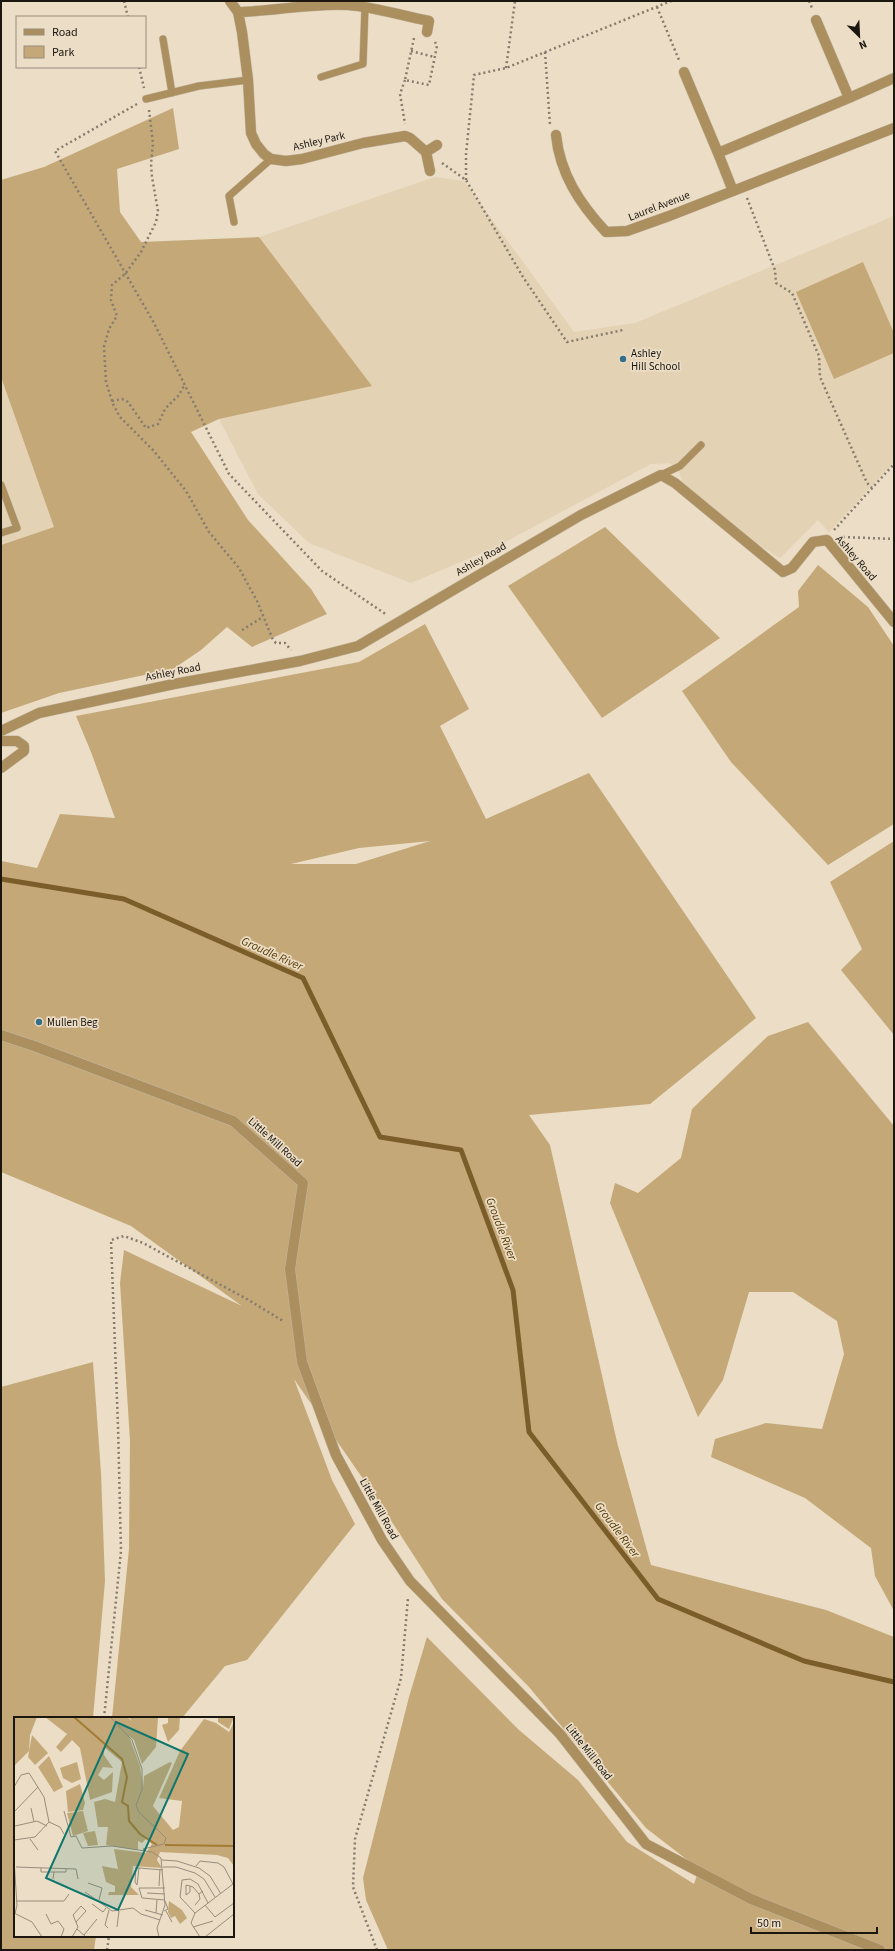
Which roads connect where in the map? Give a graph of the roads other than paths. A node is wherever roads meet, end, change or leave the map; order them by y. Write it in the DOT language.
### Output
graph roads {
  1 [pos="230,1"];
  2 [pos="365,8"];
  3 [pos="238,12"];
  4 [pos="816,20"];
  5 [pos="427,32"];
  6 [pos="163,39"];
  7 [pos="684,72"];
  8 [pos="321,77"];
  9 [pos="894,78"];
  10 [pos="248,80"];
  11 [pos="172,93"];
  12 [pos="850,98"];
  13 [pos="146,99"];
  14 [pos="894,128"];
  15 [pos="556,135"];
  16 [pos="437,146"];
  17 [pos="426,152"];
  18 [pos="718,153"];
  19 [pos="271,159"];
  20 [pos="430,170"];
  21 [pos="738,188"];
  22 [pos="234,222"];
  23 [pos="701,445"];
  24 [pos="661,475"];
  25 [pos="1,485"];
  26 [pos="1,533"];
  27 [pos="894,622"];
  28 [pos="1,731"];
  29 [pos="1,741"];
  30 [pos="1,768"];
  31 [pos="1,1035"];
  32 [pos="880,1950"];
  1 -- 3 [label="street"];
  2 -- 3 [label="street"];
  2 -- 5 [label="street"];
  2 -- 8 [label="lane"];
  3 -- 10 [label="street"];
  4 -- 12 [label="street"];
  6 -- 11 [label="lane"];
  7 -- 18 [label="street"];
  9 -- 12 [label="street"];
  10 -- 11 [label="lane"];
  10 -- 19 [label="street"];
  11 -- 13 [label="lane"];
  12 -- 18 [label="street"];
  14 -- 21 [label="street, Laurel Avenue"];
  15 -- 21 [label="street, Laurel Avenue"];
  16 -- 17 [label="street"];
  17 -- 19 [label="street, Ashley Park"];
  17 -- 20 [label="street"];
  18 -- 21 [label="street"];
  19 -- 22 [label="lane"];
  23 -- 24 [label="lane"];
  24 -- 27 [label="street, Ashley Road"];
  24 -- 28 [label="street, Ashley Road"];
  25 -- 26 [label="lane"];
  29 -- 30 [label="street"];
  31 -- 32 [label="street, Little Mill Road"];
}
